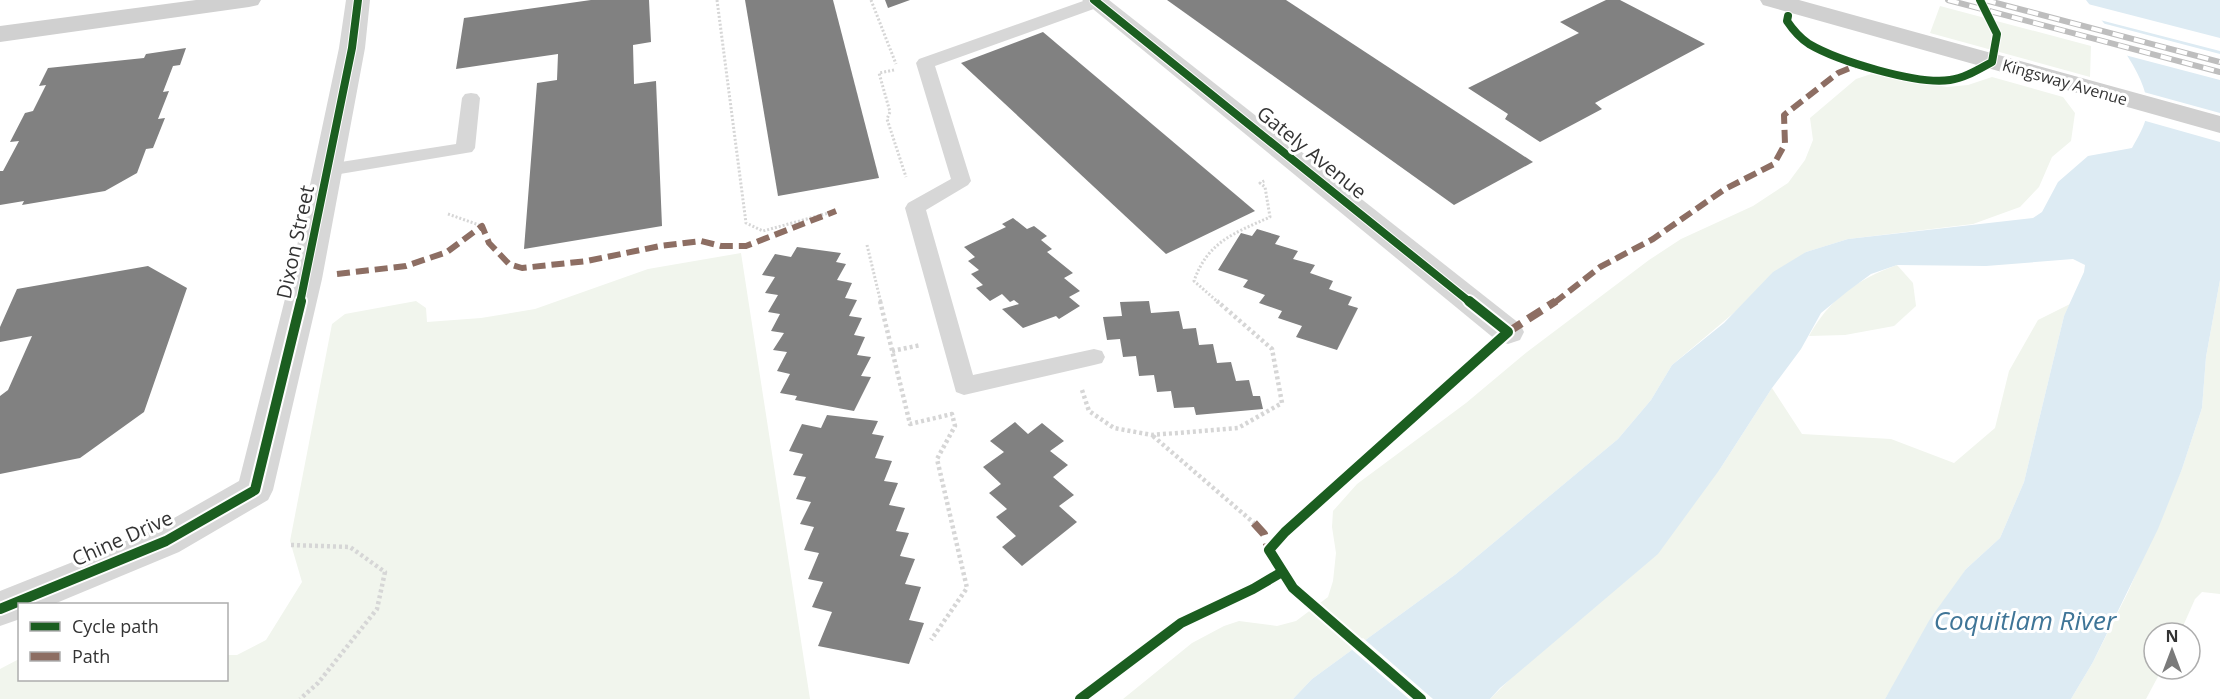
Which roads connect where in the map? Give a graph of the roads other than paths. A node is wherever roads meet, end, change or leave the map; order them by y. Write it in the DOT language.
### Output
graph roads {
  1 [pos="249,0"];
  2 [pos="358,0"];
  3 [pos="1772,0"];
  4 [pos="1095,1"];
  5 [pos="0,34"];
  6 [pos="471,98"];
  7 [pos="2220,125"];
  8 [pos="328,170"];
  9 [pos="1508,332"];
  10 [pos="1094,357"];
  11 [pos="255,490"];
  12 [pos="0,609"];
  1 -- 5 [label="main road"];
  2 -- 8 [label="street, Dixon Street"];
  3 -- 7 [label="main road, Kingsway Avenue"];
  4 -- 9 [label="street, Gately Avenue"];
  4 -- 10 [label="lane"];
  6 -- 8 [label="lane"];
  8 -- 11 [label="street, Dixon Street"];
  11 -- 12 [label="street, Chine Drive"];
}
